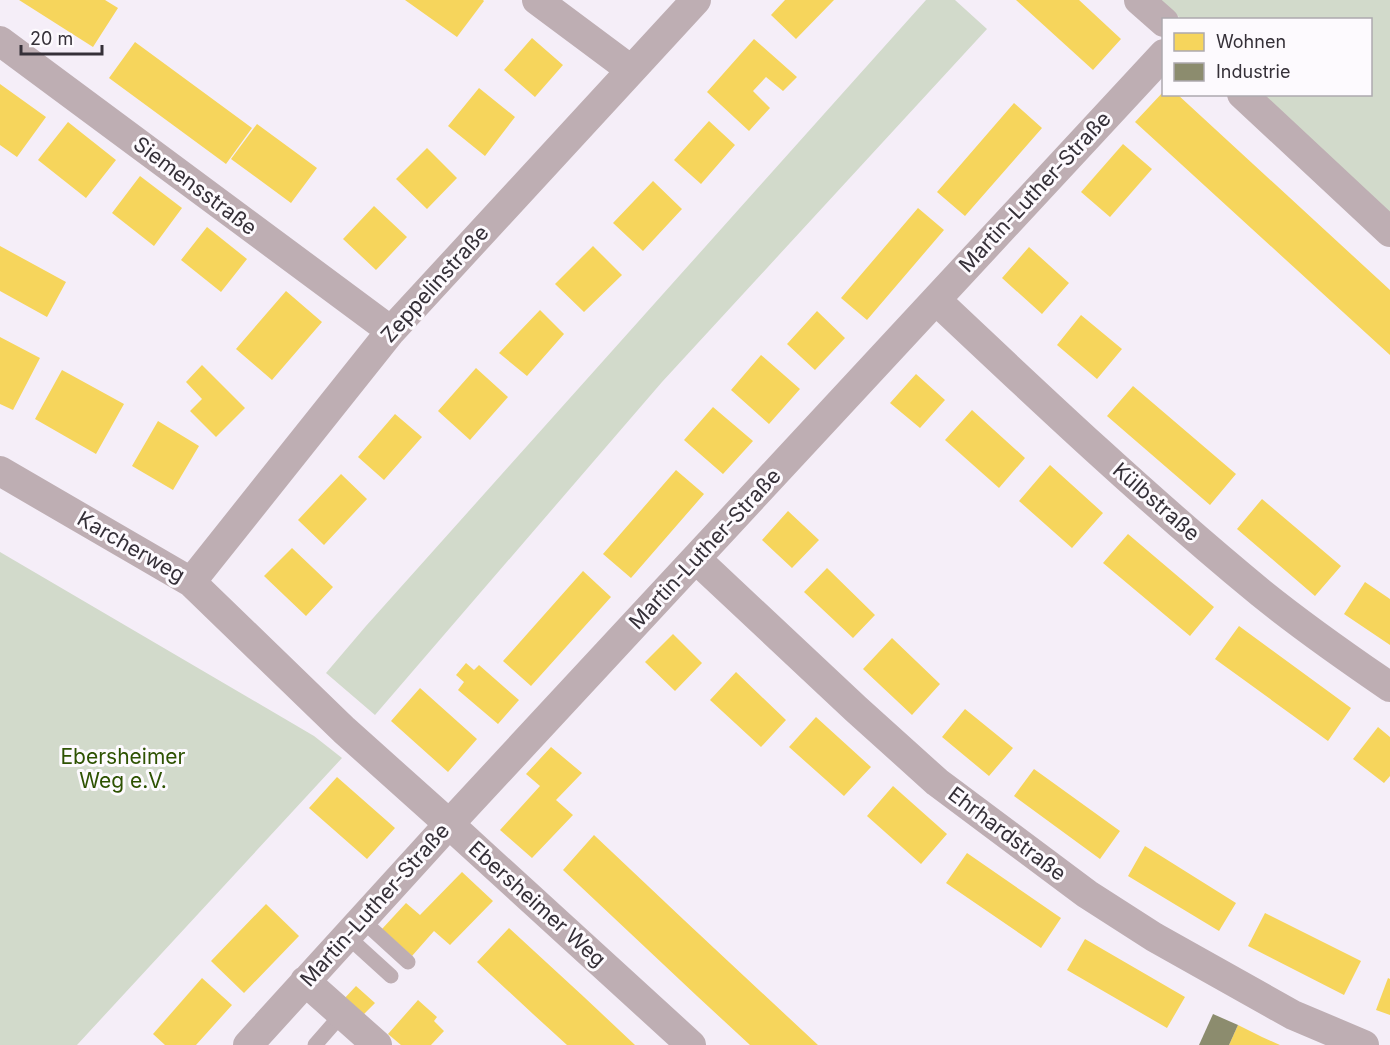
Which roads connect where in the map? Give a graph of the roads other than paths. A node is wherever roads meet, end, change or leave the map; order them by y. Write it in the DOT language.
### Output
graph roads {
  1 [pos="537,0"];
  2 [pos="696,0"];
  3 [pos="1139,0"];
  4 [pos="1162,20"];
  5 [pos="0,41"];
  6 [pos="1162,56"];
  7 [pos="631,70"];
  8 [pos="1244,96"];
  9 [pos="1390,232"];
  10 [pos="936,300"];
  11 [pos="391,331"];
  12 [pos="0,471"];
  13 [pos="696,559"];
  14 [pos="191,582"];
  15 [pos="250,639"];
  16 [pos="1390,687"];
  17 [pos="449,824"];
  18 [pos="354,928"];
  19 [pos="408,962"];
  20 [pos="391,976"];
  21 [pos="305,981"];
  22 [pos="342,1014"];
  23 [pos="248,1045"];
  24 [pos="315,1045"];
  25 [pos="377,1045"];
  26 [pos="691,1045"];
  27 [pos="1364,1045"];
  1 -- 7 [label="street"];
  2 -- 7 [label="street, Zeppelinstraße"];
  3 -- 4 [label="street"];
  5 -- 11 [label="street, Siemensstraße"];
  6 -- 10 [label="street, Martin-Luther-Straße"];
  7 -- 11 [label="street, Zeppelinstraße"];
  8 -- 9 [label="street"];
  10 -- 13 [label="street, Martin-Luther-Straße"];
  10 -- 16 [label="street, Külbstraße"];
  11 -- 14 [label="street, Zeppelinstraße"];
  12 -- 14 [label="street, Karcherweg"];
  13 -- 17 [label="street, Martin-Luther-Straße"];
  13 -- 27 [label="street, Ehrhardstraße"];
  14 -- 15 [label="street, Karcherweg"];
  15 -- 17 [label="street, Ebersheimer Weg"];
  17 -- 18 [label="street, Martin-Luther-Straße"];
  17 -- 26 [label="street, Ebersheimer Weg"];
  18 -- 19 [label="lane"];
  18 -- 20 [label="lane"];
  18 -- 21 [label="street, Martin-Luther-Straße"];
  21 -- 22 [label="street"];
  21 -- 23 [label="street, Martin-Luther-Straße"];
  22 -- 24 [label="lane"];
  22 -- 25 [label="street"];
}
